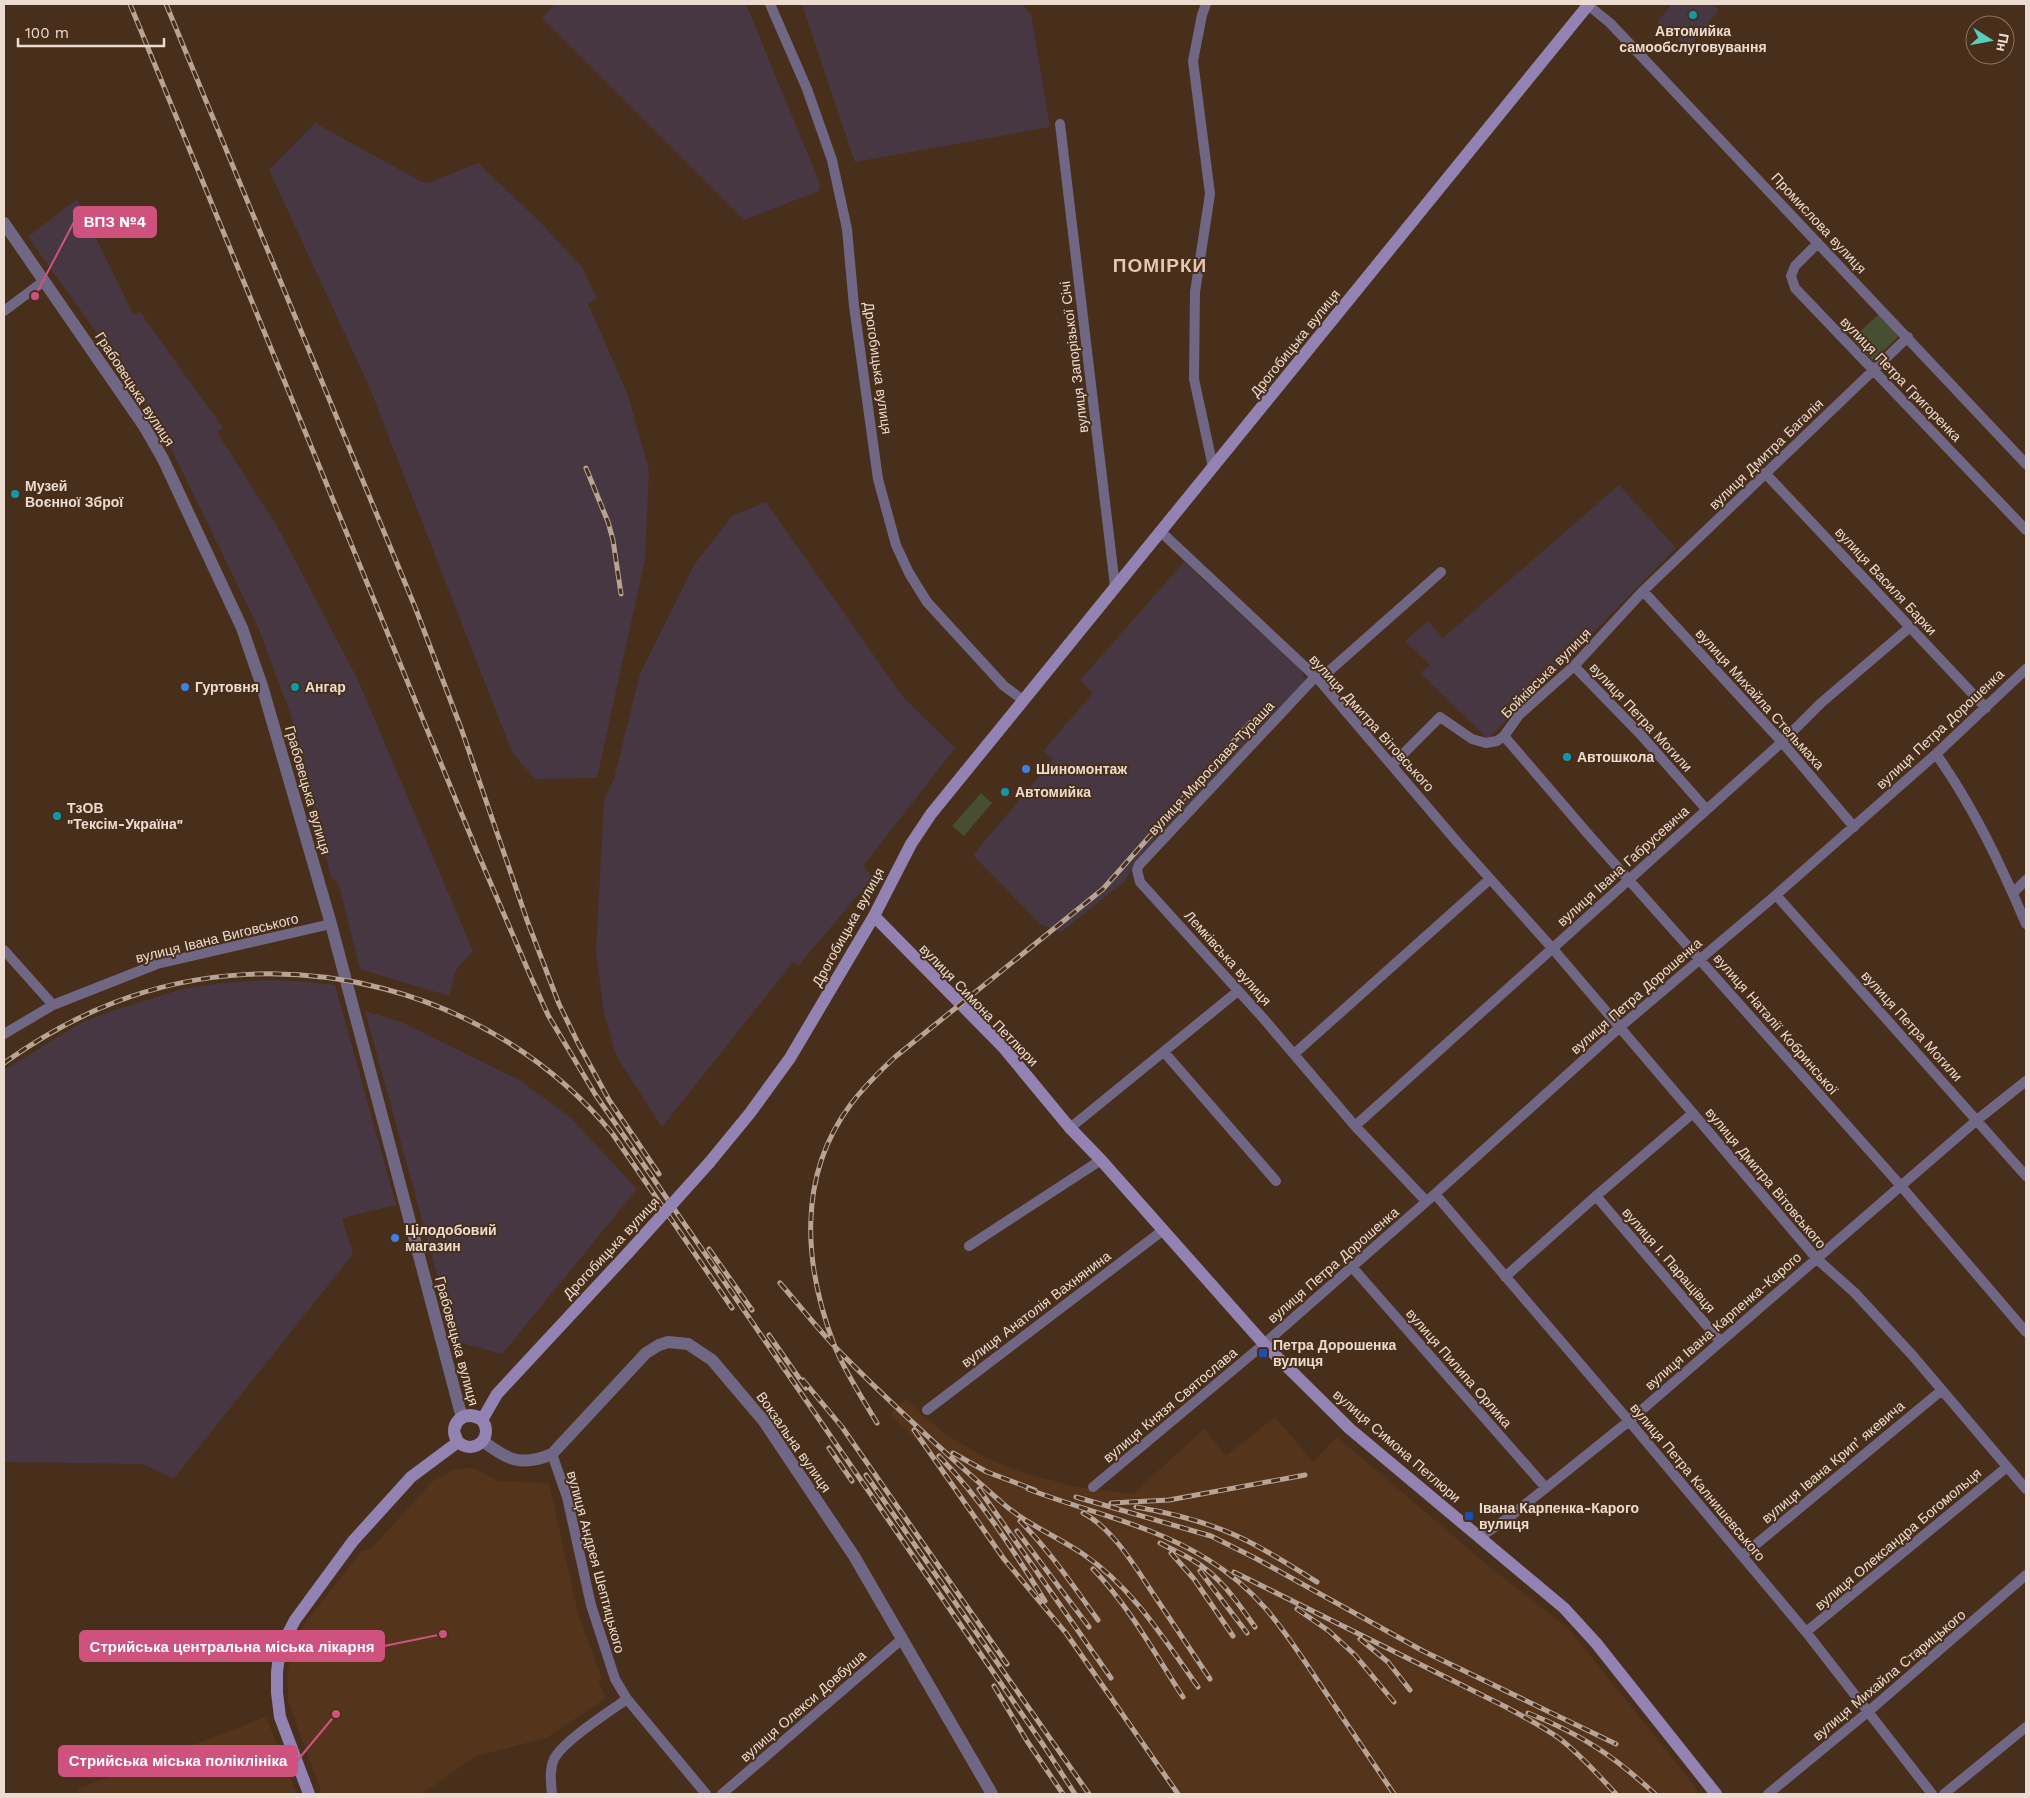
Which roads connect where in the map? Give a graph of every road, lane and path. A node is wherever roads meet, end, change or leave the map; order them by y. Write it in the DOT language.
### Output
graph roads {
  1 [pos="770,4"];
  2 [pos="1206,4"];
  3 [pos="1589,5"];
  4 [pos="1060,124"];
  5 [pos="4,223"];
  6 [pos="1818,243"];
  7 [pos="44,281"];
  8 [pos="4,311"];
  9 [pos="1908,337"];
  10 [pos="1873,371"];
  11 [pos="2026,464"];
  12 [pos="1213,467"];
  13 [pos="1765,473"];
  14 [pos="2026,530"];
  15 [pos="1160,531"];
  16 [pos="1441,572"];
  17 [pos="1115,586"];
  18 [pos="1643,591"];
  19 [pos="1910,627"];
  20 [pos="1574,666"];
  21 [pos="2026,669"];
  22 [pos="1317,678"];
  23 [pos="1023,700"];
  24 [pos="1986,708"];
  25 [pos="1504,736"];
  26 [pos="1782,742"];
  27 [pos="1936,754"];
  28 [pos="1392,765"];
  29 [pos="1706,810"];
  30 [pos="1854,827"];
  31 [pos="1628,878"];
  32 [pos="1490,879"];
  33 [pos="2026,880"];
  34 [pos="1140,882"];
  35 [pos="2013,893"];
  36 [pos="1776,895"];
  37 [pos="874,916"];
  38 [pos="331,924"];
  39 [pos="2026,924"];
  40 [pos="1553,948"];
  41 [pos="4,950"];
  42 [pos="1700,959"];
  43 [pos="1238,991"];
  44 [pos="53,1005"];
  45 [pos="1620,1027"];
  46 [pos="4,1034"];
  47 [pos="1164,1052"];
  48 [pos="1294,1054"];
  49 [pos="2026,1081"];
  50 [pos="1693,1113"];
  51 [pos="1977,1120"];
  52 [pos="1355,1126"];
  53 [pos="1070,1128"];
  54 [pos="1101,1160"];
  55 [pos="2026,1176"];
  56 [pos="1276,1181"];
  57 [pos="1901,1186"];
  58 [pos="1434,1194"];
  59 [pos="1596,1196"];
  60 [pos="1426,1201"];
  61 [pos="1162,1231"];
  62 [pos="969,1246"];
  63 [pos="1817,1259"];
  64 [pos="1352,1267"];
  65 [pos="1505,1277"];
  66 [pos="2026,1332"];
  67 [pos="1720,1341"];
  68 [pos="1264,1344"];
  69 [pos="1942,1390"];
  70 [pos="927,1410"];
  71 [pos="462,1418"];
  72 [pos="482,1420"];
  73 [pos="1629,1421"];
  74 [pos="483,1441"];
  75 [pos="458,1442"];
  76 [pos="552,1454"];
  77 [pos="2007,1467"];
  78 [pos="1094,1487"];
  79 [pos="1546,1488"];
  80 [pos="2026,1489"];
  81 [pos="1479,1538"];
  82 [pos="1742,1556"];
  83 [pos="2026,1575"];
  84 [pos="1806,1632"];
  85 [pos="902,1639"];
  86 [pos="627,1699"];
  87 [pos="1869,1711"];
  88 [pos="2026,1727"];
  89 [pos="309,1794"];
  90 [pos="552,1794"];
  91 [pos="706,1794"];
  92 [pos="722,1794"];
  93 [pos="992,1794"];
  94 [pos="1716,1794"];
  95 [pos="1768,1794"];
  96 [pos="1932,1794"];
  97 [pos="1944,1794"];
  1 -- 23 [label="street, Дрогобицька вулиця"];
  2 -- 12 [label="street"];
  3 -- 6 [label="street, Промислова вулиця"];
  3 -- 12 [label="main road, Дрогобицька вулиця"];
  4 -- 17 [label="street, вулиця Запорізької Січі"];
  5 -- 7 [label="street, Грабовецька вулиця"];
  6 -- 9 [label="street, Промислова вулиця"];
  6 -- 10 [label="street, вулиця Петра Григоренка"];
  7 -- 8 [label="street"];
  7 -- 38 [label="street, Грабовецька вулиця"];
  9 -- 10 [label="street, вулиця Дмитра Багалія"];
  9 -- 11 [label="street, Промислова вулиця"];
  10 -- 13 [label="street, вулиця Дмитра Багалія"];
  10 -- 14 [label="street, вулиця Петра Григоренка"];
  12 -- 15 [label="main road, Дрогобицька вулиця"];
  13 -- 18 [label="street, вулиця Дмитра Багалія"];
  13 -- 19 [label="street, вулиця Василя Барки"];
  15 -- 17 [label="main road, Дрогобицька вулиця"];
  15 -- 22 [label="street, вулиця Дмитра Вітовського"];
  16 -- 22 [label="street, вулиця Мирослава Тураша"];
  17 -- 23 [label="main road, Дрогобицька вулиця"];
  18 -- 20 [label="street, Бойківська вулиця"];
  18 -- 26 [label="street, вулиця Михайла Стельмаха"];
  19 -- 24 [label="street, вулиця Василя Барки"];
  19 -- 26 [label="street, вулиця Івана Габрусевича"];
  20 -- 25 [label="street, Бойківська вулиця"];
  20 -- 29 [label="street, вулиця Петра Могили"];
  21 -- 24 [label="street, вулиця Петра Дорошенка"];
  22 -- 28 [label="street, вулиця Дмитра Вітовського"];
  22 -- 34 [label="street, вулиця Мирослава Тураша"];
  23 -- 37 [label="main road, Дрогобицька вулиця"];
  24 -- 27 [label="street, вулиця Петра Дорошенка"];
  25 -- 28 [label="street, Бойківська вулиця"];
  25 -- 31 [label="street, вулиця Наталії Кобринської"];
  26 -- 29 [label="street, вулиця Івана Габрусевича"];
  26 -- 30 [label="street, вулиця Михайла Стельмаха"];
  27 -- 30 [label="street, вулиця Петра Дорошенка"];
  27 -- 35 [label="street"];
  28 -- 32 [label="street, вулиця Дмитра Вітовського"];
  29 -- 31 [label="street, вулиця Івана Габрусевича"];
  30 -- 36 [label="street, вулиця Петра Дорошенка"];
  31 -- 40 [label="street, вулиця Івана Габрусевича"];
  31 -- 42 [label="street, вулиця Наталії Кобринської"];
  32 -- 40 [label="street, вулиця Дмитра Вітовського"];
  32 -- 48 [label="street"];
  33 -- 35 [label="street"];
  34 -- 43 [label="street, Лемківська вулиця"];
  35 -- 39 [label="street"];
  36 -- 42 [label="street, вулиця Петра Дорошенка"];
  36 -- 51 [label="street, вулиця Петра Могили"];
  37 -- 53 [label="main road, вулиця Симона Петлюри"];
  37 -- 72 [label="main road, Дрогобицька вулиця, bridge"];
  38 -- 44 [label="street, вулиця Івана Виговського"];
  38 -- 71 [label="street, Грабовецька вулиця"];
  40 -- 45 [label="street, вулиця Дмитра Вітовського"];
  40 -- 52 [label="street, вулиця Івана Габрусевича"];
  41 -- 44 [label="street"];
  42 -- 45 [label="street, вулиця Петра Дорошенка"];
  42 -- 57 [label="street, вулиця Наталії Кобринської"];
  43 -- 47 [label="street"];
  43 -- 48 [label="street, Лемківська вулиця"];
  44 -- 46 [label="street, вулиця Івана Виговського"];
  45 -- 50 [label="street, вулиця Дмитра Вітовського"];
  45 -- 58 [label="street, вулиця Петра Дорошенка"];
  47 -- 53 [label="street"];
  47 -- 56 [label="street"];
  48 -- 52 [label="street, Лемківська вулиця"];
  49 -- 51 [label="street, вулиця Івана Карпенка-Карого"];
  50 -- 59 [label="street"];
  50 -- 63 [label="street, вулиця Дмитра Вітовського"];
  51 -- 55 [label="street, вулиця Петра Могили"];
  51 -- 57 [label="street, вулиця Івана Карпенка-Карого"];
  52 -- 60 [label="street, Лемківська вулиця"];
  53 -- 54 [label="main road, вулиця Симона Петлюри"];
  54 -- 61 [label="main road, вулиця Симона Петлюри"];
  54 -- 62 [label="street"];
  57 -- 63 [label="street, вулиця Івана Карпенка-Карого"];
  57 -- 66 [label="street, вулиця Наталії Кобринської"];
  58 -- 60 [label="street, вулиця Петра Дорошенка"];
  58 -- 65 [label="street, вулиця Петра Калнишевського"];
  59 -- 65 [label="street"];
  59 -- 67 [label="street, вулиця І. Паращівця"];
  60 -- 64 [label="street, вулиця Петра Дорошенка"];
  61 -- 68 [label="main road, вулиця Симона Петлюри"];
  61 -- 70 [label="street, вулиця Анатолія Вахнянина"];
  63 -- 67 [label="street, вулиця Івана Карпенка-Карого"];
  63 -- 69 [label="street, вулиця Дмитра Вітовського"];
  64 -- 68 [label="street, вулиця Петра Дорошенка"];
  64 -- 79 [label="street, вулиця Пилипа Орлика"];
  65 -- 73 [label="street, вулиця Петра Калнишевського"];
  67 -- 73 [label="street, вулиця Івана Карпенка-Карого"];
  68 -- 78 [label="street, вулиця Князя Святослава"];
  68 -- 81 [label="main road, вулиця Симона Петлюри"];
  69 -- 77 [label="street, вулиця Дмитра Вітовського"];
  69 -- 82 [label="street, вулиця Івана Крипʼякевича"];
  71 -- 72 [label="main road"];
  71 -- 75 [label="main road"];
  72 -- 74 [label="main road"];
  73 -- 79 [label="street, вулиця Івана Карпенка-Карого"];
  73 -- 82 [label="street, вулиця Петра Калнишевського"];
  74 -- 75 [label="main road"];
  74 -- 76 [label="street"];
  75 -- 89 [label="main road"];
  76 -- 85 [label="street, Вокзальна вулиця"];
  76 -- 86 [label="street, вулиця Андрея Шептицького"];
  77 -- 80 [label="street, вулиця Дмитра Вітовського"];
  77 -- 84 [label="street, вулиця Олександра Богомольця"];
  79 -- 81 [label="street, вулиця Івана Карпенка-Карого"];
  81 -- 94 [label="main road, вулиця Симона Петлюри"];
  82 -- 84 [label="street, вулиця Петра Калнишевського"];
  83 -- 87 [label="street, вулиця Михайла Старицького"];
  84 -- 87 [label="street, вулиця Петра Калнишевського"];
  85 -- 92 [label="street, вулиця Олекси Довбуша"];
  85 -- 93 [label="street, Вокзальна вулиця"];
  86 -- 90 [label="street"];
  86 -- 91 [label="street, вулиця Андрея Шептицького"];
  87 -- 95 [label="street, вулиця Михайла Старицького"];
  87 -- 96 [label="street, вулиця Петра Калнишевського"];
  88 -- 97 [label="street"];
}
